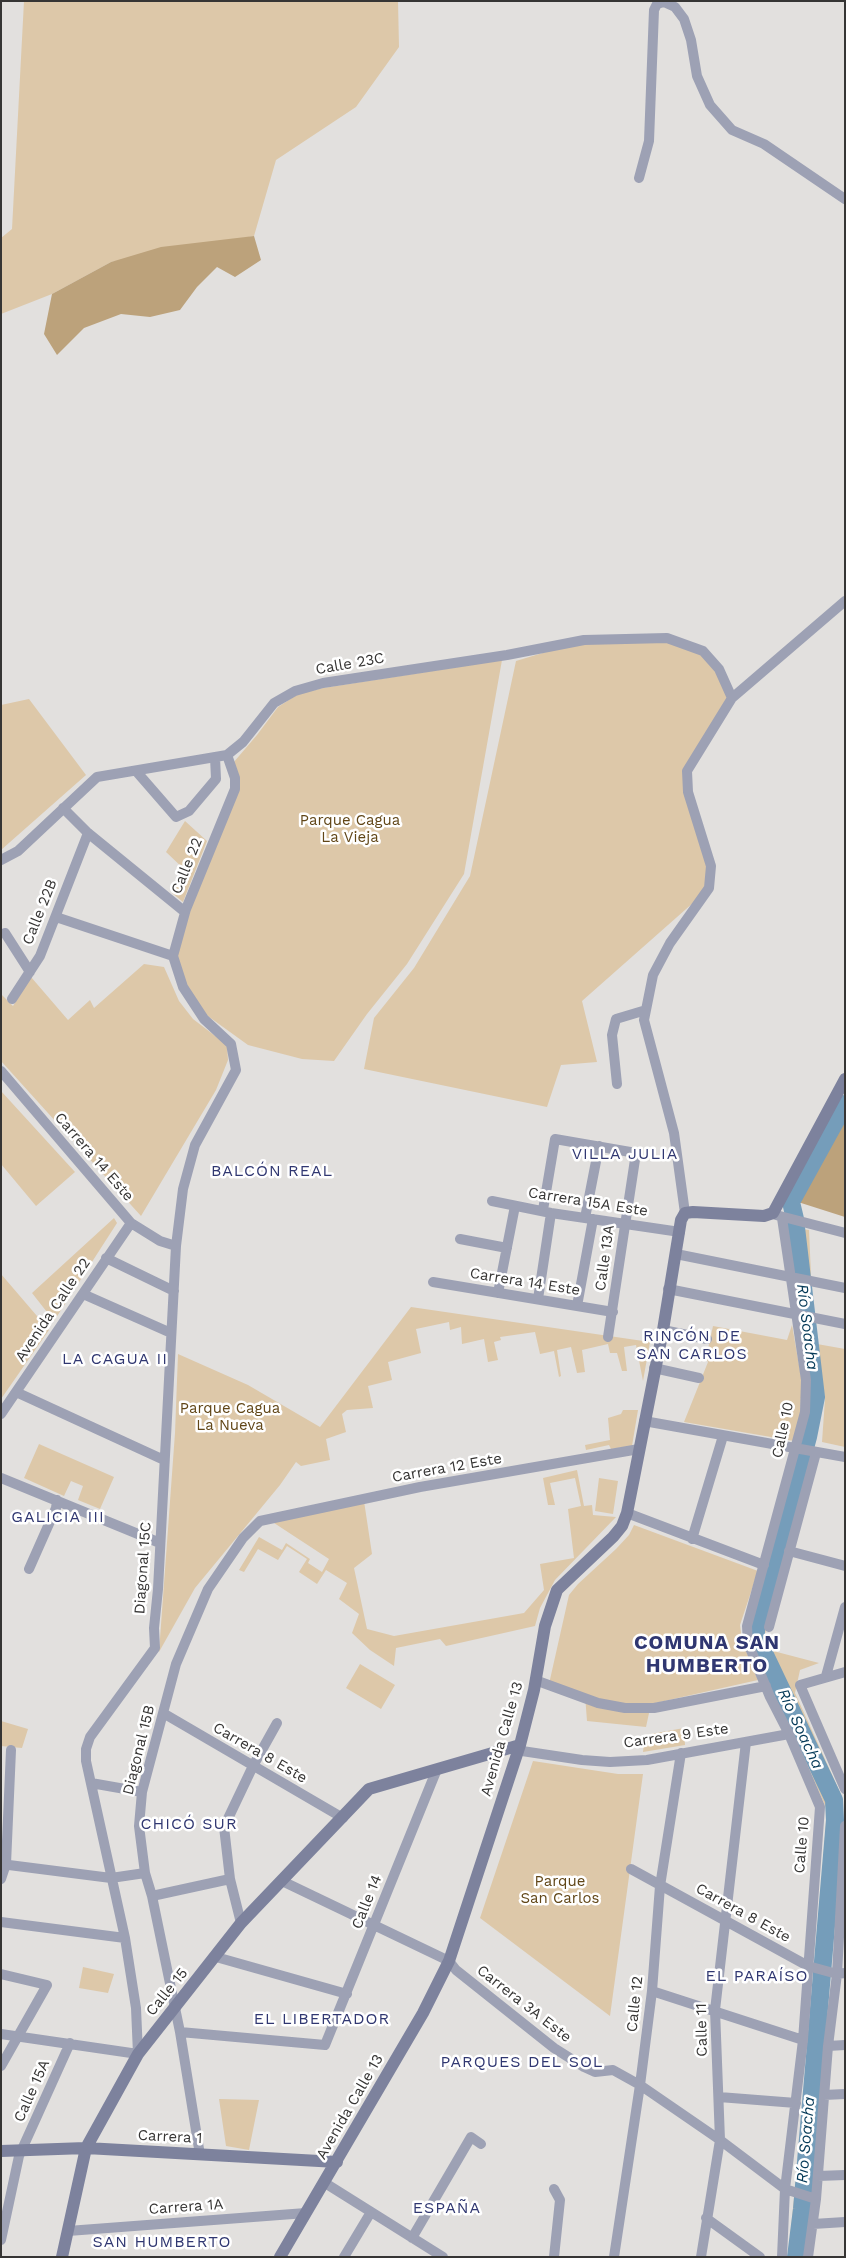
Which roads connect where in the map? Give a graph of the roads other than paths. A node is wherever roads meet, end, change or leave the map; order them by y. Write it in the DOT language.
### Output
graph roads {
  1 [pos="640,178"];
  2 [pos="845,199"];
  3 [pos="845,601"];
  4 [pos="732,698"];
  5 [pos="227,755"];
  6 [pos="215,757"];
  7 [pos="136,771"];
  8 [pos="63,808"];
  9 [pos="88,833"];
  10 [pos="1,860"];
  11 [pos="185,912"];
  12 [pos="56,917"];
  13 [pos="5,933"];
  14 [pos="173,956"];
  15 [pos="30,972"];
  16 [pos="12,999"];
  17 [pos="646,1010"];
  18 [pos="1,1072"];
  19 [pos="845,1079"];
  20 [pos="617,1084"];
  21 [pos="599,1146"];
  22 [pos="492,1201"];
  23 [pos="515,1206"];
  24 [pos="547,1211"];
  25 [pos="685,1213"];
  26 [pos="781,1216"];
  27 [pos="589,1218"];
  28 [pos="131,1223"];
  29 [pos="625,1224"];
  30 [pos="680,1232"];
  31 [pos="845,1233"];
  32 [pos="460,1239"];
  33 [pos="176,1246"];
  34 [pos="507,1248"];
  35 [pos="676,1254"];
  36 [pos="106,1258"];
  37 [pos="794,1278"];
  38 [pos="433,1282"];
  39 [pos="845,1288"];
  40 [pos="668,1289"];
  41 [pos="174,1291"];
  42 [pos="498,1293"];
  43 [pos="83,1294"];
  44 [pos="538,1299"];
  45 [pos="577,1306"];
  46 [pos="613,1312"];
  47 [pos="799,1315"];
  48 [pos="845,1324"];
  49 [pos="663,1330"];
  50 [pos="172,1333"];
  51 [pos="608,1336"];
  52 [pos="707,1339"];
  53 [pos="654,1368"];
  54 [pos="700,1378"];
  55 [pos="16,1392"];
  56 [pos="1,1414"];
  57 [pos="644,1421"];
  58 [pos="723,1436"];
  59 [pos="639,1448"];
  60 [pos="797,1450"];
  61 [pos="813,1452"];
  62 [pos="845,1457"];
  63 [pos="164,1460"];
  64 [pos="1,1478"];
  65 [pos="57,1500"];
  66 [pos="627,1513"];
  67 [pos="260,1521"];
  68 [pos="692,1539"];
  69 [pos="160,1542"];
  70 [pos="789,1550"];
  71 [pos="764,1565"];
  72 [pos="845,1566"];
  73 [pos="29,1569"];
  74 [pos="845,1607"];
  75 [pos="770,1627"];
  76 [pos="845,1672"];
  77 [pos="826,1676"];
  78 [pos="536,1680"];
  79 [pos="766,1686"];
  80 [pos="163,1713"];
  81 [pos="277,1724"];
  82 [pos="789,1734"];
  83 [pos="746,1742"];
  84 [pos="520,1746"];
  85 [pos="10,1750"];
  86 [pos="681,1753"];
  87 [pos="253,1766"];
  88 [pos="436,1769"];
  89 [pos="91,1782"];
  90 [pos="845,1789"];
  91 [pos="142,1792"];
  92 [pos="4,1808"];
  93 [pos="343,1818"];
  94 [pos="845,1826"];
  95 [pos="4,1864"];
  96 [pos="631,1870"];
  97 [pos="145,1873"];
  98 [pos="111,1878"];
  99 [pos="1,1879"];
  100 [pos="230,1879"];
  101 [pos="282,1881"];
  102 [pos="660,1886"];
  103 [pos="152,1896"];
  104 [pos="725,1919"];
  105 [pos="1,1922"];
  106 [pos="242,1923"];
  107 [pos="374,1925"];
  108 [pos="125,1938"];
  109 [pos="216,1958"];
  110 [pos="449,1961"];
  111 [pos="808,1966"];
  112 [pos="1,1974"];
  113 [pos="841,1974"];
  114 [pos="652,1991"];
  115 [pos="347,1994"];
  116 [pos="175,2008"];
  117 [pos="715,2010"];
  118 [pos="180,2032"];
  119 [pos="1,2034"];
  120 [pos="19,2036"];
  121 [pos="803,2040"];
  122 [pos="70,2043"];
  123 [pos="845,2045"];
  124 [pos="828,2046"];
  125 [pos="138,2054"];
  126 [pos="1,2066"];
  127 [pos="640,2086"];
  128 [pos="845,2094"];
  129 [pos="824,2095"];
  130 [pos="719,2097"];
  131 [pos="796,2103"];
  132 [pos="720,2140"];
  133 [pos="481,2144"];
  134 [pos="86,2148"];
  135 [pos="1,2151"];
  136 [pos="22,2151"];
  137 [pos="200,2155"];
  138 [pos="337,2162"];
  139 [pos="845,2175"];
  140 [pos="818,2176"];
  141 [pos="325,2183"];
  142 [pos="554,2188"];
  143 [pos="785,2188"];
  144 [pos="816,2199"];
  145 [pos="371,2212"];
  146 [pos="306,2213"];
  147 [pos="706,2218"];
  148 [pos="845,2222"];
  149 [pos="813,2224"];
  150 [pos="68,2231"];
  151 [pos="412,2238"];
  152 [pos="1,2240"];
  153 [pos="62,2257"];
  154 [pos="280,2257"];
  155 [pos="344,2257"];
  156 [pos="443,2257"];
  157 [pos="554,2257"];
  158 [pos="614,2257"];
  159 [pos="701,2257"];
  160 [pos="760,2257"];
  161 [pos="782,2257"];
  162 [pos="808,2257"];
  1 -- 2 [label="street"];
  3 -- 4 [label="street"];
  4 -- 5 [label="street, Calle 23C"];
  4 -- 17 [label="street"];
  5 -- 6 [label="street"];
  5 -- 11 [label="street, Calle 22"];
  6 -- 7 [label="street"];
  6 -- 7 [label="street"];
  7 -- 8 [label="street"];
  8 -- 9 [label="street"];
  8 -- 10 [label="street"];
  9 -- 11 [label="street"];
  9 -- 12 [label="street, Calle 22B"];
  11 -- 14 [label="street, Calle 22"];
  12 -- 14 [label="street"];
  12 -- 15 [label="street, Calle 22B"];
  13 -- 15 [label="street"];
  14 -- 33 [label="street, Diagonal 15C"];
  15 -- 16 [label="street, Calle 22B"];
  17 -- 20 [label="street"];
  17 -- 25 [label="street"];
  18 -- 28 [label="street, Carrera 14 Este"];
  19 -- 26 [label="main road"];
  21 -- 24 [label="street"];
  21 -- 27 [label="street"];
  21 -- 29 [label="street, Calle 13A"];
  22 -- 23 [label="street, Carrera 15A Este"];
  23 -- 24 [label="street, Carrera 15A Este"];
  23 -- 34 [label="street"];
  24 -- 27 [label="street, Carrera 15A Este"];
  24 -- 44 [label="street"];
  25 -- 26 [label="main road"];
  25 -- 30 [label="main road, Avenida Calle 13"];
  26 -- 31 [label="street"];
  26 -- 37 [label="street, Calle 10"];
  27 -- 29 [label="street, Carrera 15A Este"];
  27 -- 45 [label="street"];
  28 -- 33 [label="street, Carrera 14 Este"];
  28 -- 36 [label="street, Avenida Calle 22"];
  29 -- 30 [label="street, Carrera 15A Este"];
  29 -- 46 [label="street, Calle 13A"];
  30 -- 35 [label="main road, Avenida Calle 13"];
  32 -- 34 [label="street"];
  33 -- 41 [label="street, Diagonal 15C"];
  34 -- 42 [label="street"];
  35 -- 37 [label="street"];
  35 -- 40 [label="main road, Avenida Calle 13"];
  36 -- 41 [label="street"];
  36 -- 43 [label="street, Avenida Calle 22"];
  37 -- 39 [label="street"];
  37 -- 47 [label="street, Calle 10"];
  38 -- 42 [label="street, Carrera 14 Este"];
  40 -- 47 [label="street"];
  40 -- 49 [label="main road, Avenida Calle 13"];
  41 -- 50 [label="street, Diagonal 15C"];
  42 -- 44 [label="street, Carrera 14 Este"];
  43 -- 50 [label="street"];
  43 -- 55 [label="street, Avenida Calle 22"];
  44 -- 45 [label="street, Carrera 14 Este"];
  45 -- 46 [label="street, Carrera 14 Este"];
  46 -- 51 [label="street, Calle 13A"];
  47 -- 48 [label="street"];
  47 -- 60 [label="street, Calle 10"];
  49 -- 52 [label="street"];
  49 -- 53 [label="main road, Avenida Calle 13"];
  50 -- 63 [label="street, Diagonal 15C"];
  53 -- 54 [label="street"];
  53 -- 57 [label="main road, Avenida Calle 13"];
  55 -- 56 [label="street, Avenida Calle 22"];
  55 -- 63 [label="street"];
  57 -- 58 [label="street"];
  57 -- 59 [label="main road, Avenida Calle 13"];
  58 -- 60 [label="street"];
  58 -- 68 [label="street"];
  59 -- 66 [label="main road, Avenida Calle 13"];
  59 -- 67 [label="street, Carrera 12 Este"];
  60 -- 61 [label="street"];
  60 -- 71 [label="street, Calle 10"];
  61 -- 62 [label="street"];
  61 -- 70 [label="street"];
  63 -- 69 [label="street, Diagonal 15C"];
  64 -- 65 [label="street"];
  65 -- 69 [label="street"];
  65 -- 73 [label="street"];
  66 -- 68 [label="street"];
  66 -- 78 [label="main road, Avenida Calle 13"];
  67 -- 80 [label="street, Diagonal 15B"];
  68 -- 71 [label="street"];
  69 -- 89 [label="street, Diagonal 15C"];
  70 -- 72 [label="street"];
  70 -- 75 [label="street"];
  71 -- 79 [label="street, Calle 10"];
  74 -- 77 [label="street"];
  76 -- 77 [label="street"];
  77 -- 90 [label="street"];
  78 -- 79 [label="street"];
  78 -- 84 [label="main road, Avenida Calle 13"];
  79 -- 82 [label="street, Calle 10"];
  80 -- 87 [label="street, Carrera 8 Este"];
  80 -- 91 [label="street, Diagonal 15B"];
  81 -- 87 [label="street"];
  82 -- 83 [label="street, Carrera 9 Este"];
  82 -- 111 [label="street, Calle 10"];
  83 -- 86 [label="street, Carrera 9 Este"];
  83 -- 104 [label="street, Calle 11"];
  84 -- 86 [label="street, Carrera 9 Este"];
  84 -- 88 [label="main road"];
  84 -- 110 [label="main road, Avenida Calle 13"];
  85 -- 92 [label="street"];
  86 -- 102 [label="street, Calle 12"];
  87 -- 93 [label="street, Carrera 8 Este"];
  87 -- 100 [label="street"];
  88 -- 93 [label="main road, Calle 15"];
  88 -- 107 [label="street, Calle 14"];
  89 -- 91 [label="street"];
  89 -- 98 [label="street, Diagonal 15C"];
  91 -- 97 [label="street, Diagonal 15B"];
  92 -- 95 [label="street"];
  93 -- 101 [label="main road, Calle 15"];
  94 -- 113 [label="street"];
  95 -- 98 [label="street"];
  95 -- 99 [label="street"];
  96 -- 102 [label="street, Carrera 8 Este"];
  97 -- 98 [label="street"];
  97 -- 103 [label="street, Diagonal 15B"];
  98 -- 108 [label="street, Diagonal 15C"];
  100 -- 103 [label="street"];
  100 -- 106 [label="street"];
  101 -- 106 [label="main road, Calle 15"];
  101 -- 107 [label="street, Carrera 3A Este"];
  102 -- 104 [label="street, Carrera 8 Este"];
  102 -- 114 [label="street, Calle 12"];
  103 -- 116 [label="street, Diagonal 15B"];
  104 -- 111 [label="street, Carrera 8 Este"];
  104 -- 117 [label="street, Calle 11"];
  105 -- 108 [label="street"];
  106 -- 109 [label="main road, Calle 15"];
  107 -- 110 [label="street, Carrera 3A Este"];
  107 -- 115 [label="street, Calle 14"];
  108 -- 125 [label="street, Diagonal 15C"];
  109 -- 115 [label="street"];
  109 -- 116 [label="main road, Calle 15"];
  110 -- 127 [label="street, Carrera 3A Este"];
  110 -- 138 [label="main road, Avenida Calle 13"];
  111 -- 113 [label="street, Carrera 8 Este"];
  111 -- 121 [label="street, Calle 10"];
  112 -- 120 [label="street"];
  113 -- 124 [label="street"];
  114 -- 117 [label="street"];
  114 -- 127 [label="street, Calle 12"];
  115 -- 118 [label="street, Calle 14"];
  116 -- 118 [label="street, Diagonal 15B"];
  116 -- 125 [label="main road, Calle 15"];
  117 -- 121 [label="street"];
  117 -- 130 [label="street, Calle 11"];
  118 -- 137 [label="street, Diagonal 15B"];
  119 -- 120 [label="street"];
  120 -- 122 [label="street"];
  120 -- 126 [label="street"];
  121 -- 131 [label="street, Calle 10"];
  122 -- 125 [label="street"];
  122 -- 136 [label="street, Calle 15A"];
  123 -- 124 [label="street"];
  124 -- 129 [label="street"];
  125 -- 134 [label="main road, Calle 15"];
  127 -- 132 [label="street"];
  127 -- 158 [label="street, Calle 12"];
  128 -- 129 [label="street"];
  129 -- 140 [label="street"];
  130 -- 131 [label="street"];
  130 -- 132 [label="street, Calle 11"];
  131 -- 143 [label="street, Calle 10"];
  132 -- 143 [label="street"];
  132 -- 147 [label="street, Calle 11"];
  133 -- 151 [label="street"];
  134 -- 136 [label="main road, Carrera 1"];
  134 -- 137 [label="main road, Carrera 1"];
  134 -- 150 [label="main road, Calle 15"];
  135 -- 136 [label="main road, Carrera 1"];
  136 -- 152 [label="street, Calle 15A"];
  137 -- 138 [label="main road, Carrera 1"];
  138 -- 141 [label="main road, Avenida Calle 13"];
  139 -- 140 [label="street"];
  140 -- 144 [label="street"];
  141 -- 145 [label="street"];
  141 -- 146 [label="main road, Avenida Calle 13"];
  142 -- 157 [label="street"];
  143 -- 144 [label="street"];
  143 -- 161 [label="street, Calle 10"];
  144 -- 149 [label="street"];
  145 -- 151 [label="street"];
  145 -- 155 [label="street"];
  146 -- 150 [label="street, Carrera 1A"];
  146 -- 154 [label="main road, Avenida Calle 13"];
  147 -- 159 [label="street, Calle 11"];
  147 -- 160 [label="street"];
  148 -- 149 [label="street"];
  149 -- 162 [label="street"];
  150 -- 153 [label="main road, Calle 15"];
  151 -- 156 [label="street"];
}
